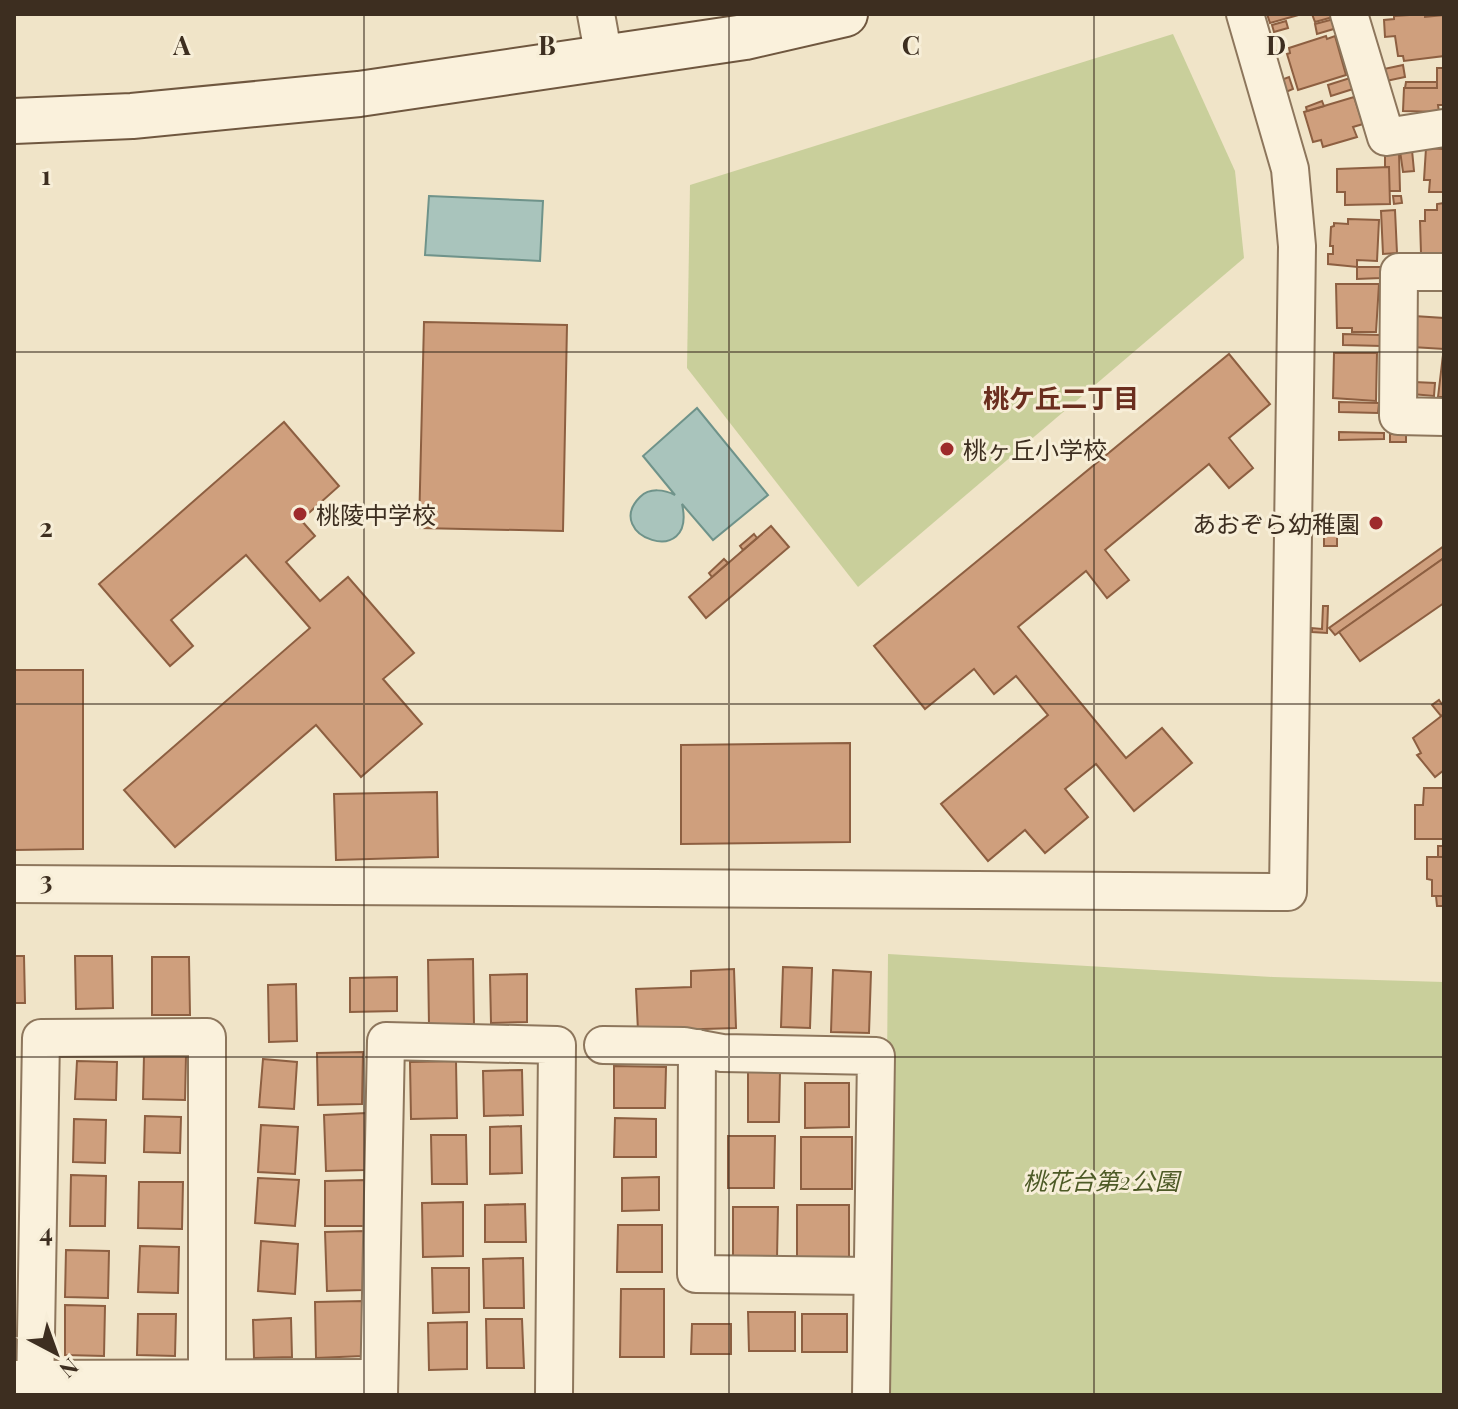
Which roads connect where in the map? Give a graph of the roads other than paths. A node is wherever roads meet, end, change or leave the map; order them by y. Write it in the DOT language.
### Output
graph roads {
  1 [pos="596,14"];
  2 [pos="845,14"];
  3 [pos="1245,14"];
  4 [pos="1349,14"];
  5 [pos="604,58"];
  6 [pos="14,121"];
  7 [pos="1444,128"];
  8 [pos="1444,272"];
  9 [pos="1444,417"];
  10 [pos="14,884"];
  11 [pos="603,1045"];
  12 [pos="697,1048"];
  13 [pos="872,1276"];
  14 [pos="28,1385"];
  15 [pos="207,1386"];
  16 [pos="379,1387"];
  17 [pos="554,1395"];
  18 [pos="871,1395"];
  1 -- 5 [label="street"];
  2 -- 5 [label="street"];
  3 -- 10 [label="street"];
  4 -- 7 [label="street"];
  5 -- 6 [label="street"];
  8 -- 9 [label="street"];
  11 -- 12 [label="street"];
  12 -- 13 [label="street"];
  12 -- 13 [label="street"];
  13 -- 18 [label="street"];
  14 -- 15 [label="street"];
  14 -- 15 [label="street"];
  15 -- 16 [label="street"];
  16 -- 17 [label="street"];
}
